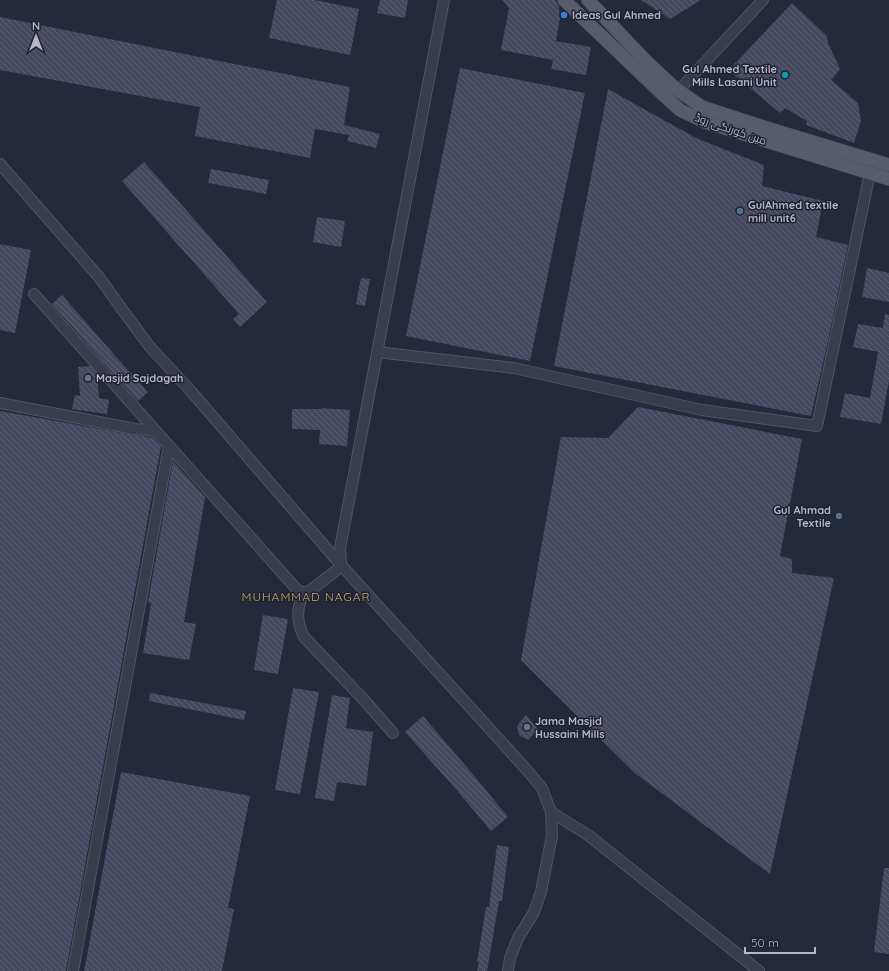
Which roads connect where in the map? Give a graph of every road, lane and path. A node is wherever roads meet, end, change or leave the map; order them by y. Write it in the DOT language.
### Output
graph roads {
  1 [pos="444,0"];
  2 [pos="564,0"];
  3 [pos="588,0"];
  4 [pos="763,0"];
  5 [pos="678,91"];
  6 [pos="0,164"];
  7 [pos="889,165"];
  8 [pos="870,173"];
  9 [pos="889,179"];
  10 [pos="34,294"];
  11 [pos="377,352"];
  12 [pos="0,403"];
  13 [pos="155,430"];
  14 [pos="169,446"];
  15 [pos="342,566"];
  16 [pos="303,592"];
  17 [pos="393,733"];
  18 [pos="551,812"];
  19 [pos="73,971"];
  20 [pos="508,971"];
  21 [pos="759,971"];
  1 -- 11 [label="street"];
  2 -- 8 [label="main road, مین کورنگی روڈ"];
  3 -- 5 [label="main road, مین کورنگی روڈ"];
  4 -- 5 [label="street"];
  5 -- 7 [label="main road, مین کورنگی روڈ"];
  6 -- 15 [label="street"];
  8 -- 9 [label="main road, مین کورنگی روڈ"];
  8 -- 11 [label="street"];
  10 -- 13 [label="street"];
  11 -- 15 [label="street"];
  12 -- 13 [label="street"];
  13 -- 14 [label="street"];
  14 -- 16 [label="street"];
  14 -- 19 [label="street"];
  15 -- 16 [label="street"];
  15 -- 18 [label="street"];
  16 -- 17 [label="street"];
  18 -- 20 [label="street"];
  18 -- 21 [label="street"];
}
